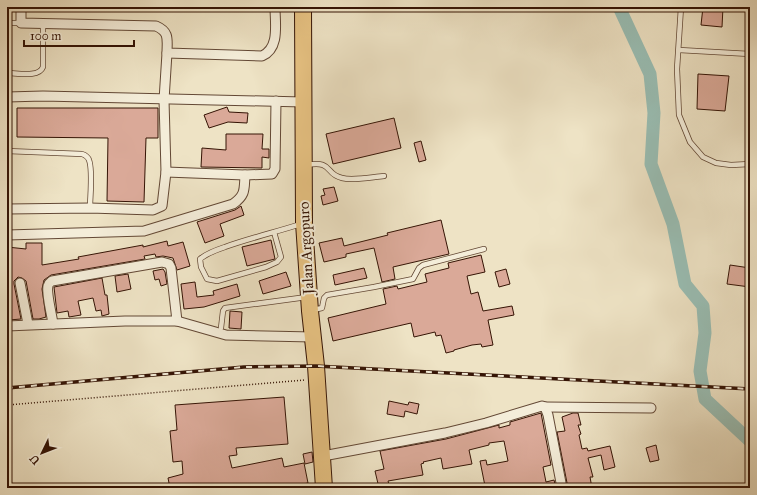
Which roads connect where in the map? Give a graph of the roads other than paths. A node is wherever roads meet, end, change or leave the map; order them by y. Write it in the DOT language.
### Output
graph roads {
  1 [pos="21,7"];
  2 [pos="275,7"];
  3 [pos="303,7"];
  4 [pos="681,7"];
  5 [pos="7,23"];
  6 [pos="22,23"];
  7 [pos="43,23"];
  8 [pos="679,50"];
  9 [pos="167,53"];
  10 [pos="750,54"];
  11 [pos="7,73"];
  12 [pos="7,97"];
  13 [pos="164,100"];
  14 [pos="276,101"];
  15 [pos="303,102"];
  16 [pos="7,151"];
  17 [pos="750,164"];
  18 [pos="304,166"];
  19 [pos="166,172"];
  20 [pos="244,175"];
  21 [pos="384,176"];
  22 [pos="7,208"];
  23 [pos="90,208"];
  24 [pos="304,223"];
  25 [pos="274,232"];
  26 [pos="7,235"];
  27 [pos="484,249"];
  28 [pos="20,283"];
  29 [pos="309,304"];
  30 [pos="177,321"];
  31 [pos="28,324"];
  32 [pos="53,324"];
  33 [pos="7,326"];
  34 [pos="221,328"];
  35 [pos="313,337"];
  36 [pos="545,407"];
  37 [pos="651,408"];
  38 [pos="323,456"];
  39 [pos="324,488"];
  40 [pos="562,488"];
  1 -- 6 [label="street"];
  2 -- 9 [label="street"];
  3 -- 15 [label="highway, Jalan Argopuro"];
  4 -- 8 [label="lane"];
  5 -- 6 [label="lane"];
  6 -- 7 [label="street"];
  7 -- 9 [label="street"];
  7 -- 11 [label="lane"];
  8 -- 10 [label="lane"];
  8 -- 17 [label="lane"];
  9 -- 13 [label="street"];
  12 -- 13 [label="street"];
  13 -- 14 [label="street"];
  13 -- 19 [label="street"];
  14 -- 15 [label="street"];
  14 -- 20 [label="street"];
  15 -- 18 [label="highway, Jalan Argopuro"];
  16 -- 23 [label="lane"];
  18 -- 21 [label="lane"];
  18 -- 24 [label="highway, Jalan Argopuro"];
  19 -- 20 [label="street"];
  19 -- 23 [label="street"];
  20 -- 26 [label="street"];
  22 -- 23 [label="street"];
  24 -- 25 [label="lane"];
  24 -- 29 [label="highway, Jalan Argopuro"];
  25 -- 25 [label="lane"];
  27 -- 29 [label="lane"];
  28 -- 31 [label="street"];
  29 -- 34 [label="lane"];
  29 -- 35 [label="highway, Jalan Argopuro"];
  30 -- 32 [label="street"];
  30 -- 32 [label="street"];
  30 -- 35 [label="street"];
  31 -- 32 [label="street"];
  31 -- 33 [label="street"];
  35 -- 38 [label="highway, Jalan Argopuro"];
  36 -- 37 [label="street"];
  36 -- 38 [label="street"];
  36 -- 40 [label="street"];
  38 -- 39 [label="highway, Jalan Argopuro"];
}
